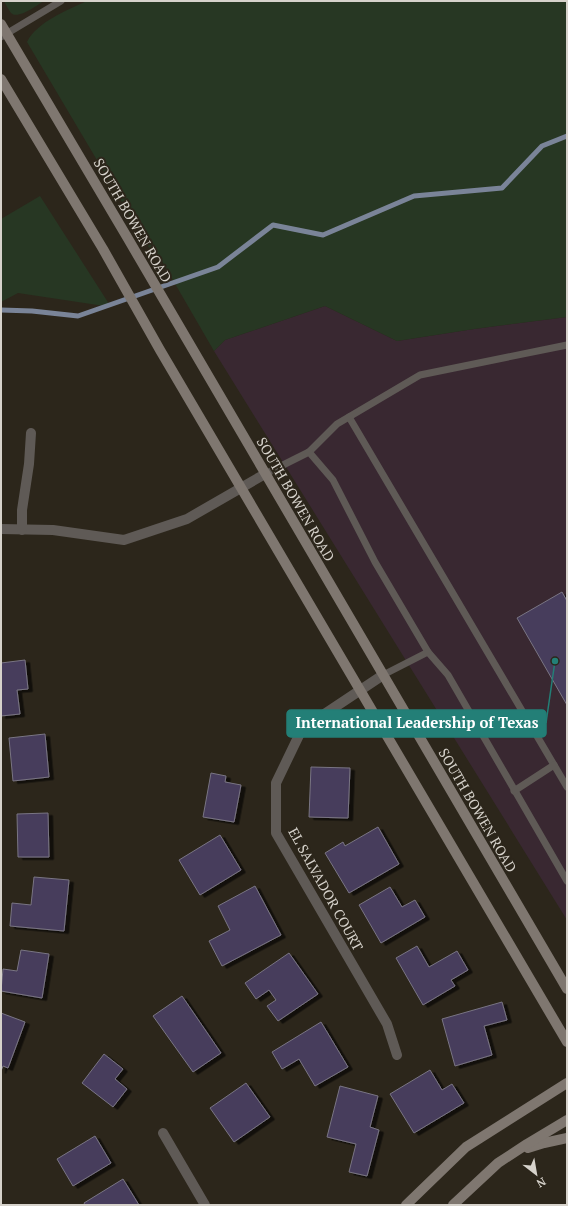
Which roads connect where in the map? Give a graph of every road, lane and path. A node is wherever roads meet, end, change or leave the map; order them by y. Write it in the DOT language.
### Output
graph roads {
  1 [pos="61,1"];
  2 [pos="1,24"];
  3 [pos="4,35"];
  4 [pos="1,79"];
  5 [pos="567,345"];
  6 [pos="349,417"];
  7 [pos="31,433"];
  8 [pos="310,452"];
  9 [pos="265,474"];
  10 [pos="242,488"];
  11 [pos="1,529"];
  12 [pos="22,530"];
  13 [pos="428,652"];
  14 [pos="383,675"];
  15 [pos="360,689"];
  16 [pos="554,766"];
  17 [pos="567,787"];
  18 [pos="514,791"];
  19 [pos="567,881"];
  20 [pos="567,989"];
  21 [pos="567,1042"];
  22 [pos="397,1054"];
  23 [pos="567,1083"];
  24 [pos="567,1120"];
  25 [pos="163,1133"];
  26 [pos="567,1138"];
  27 [pos="515,1152"];
  28 [pos="206,1205"];
  29 [pos="406,1205"];
  30 [pos="452,1205"];
  1 -- 3 [label="lane"];
  2 -- 3 [label="main road, SOUTH BOWEN ROAD"];
  3 -- 9 [label="main road, SOUTH BOWEN ROAD"];
  4 -- 10 [label="main road"];
  5 -- 6 [label="lane"];
  6 -- 8 [label="lane"];
  6 -- 16 [label="lane"];
  7 -- 12 [label="street"];
  8 -- 9 [label="lane"];
  8 -- 13 [label="lane"];
  9 -- 10 [label="street"];
  9 -- 14 [label="main road, SOUTH BOWEN ROAD"];
  10 -- 12 [label="street"];
  10 -- 15 [label="main road"];
  11 -- 12 [label="street"];
  13 -- 14 [label="lane"];
  13 -- 18 [label="lane"];
  14 -- 15 [label="street, EL SALVADOR COURT"];
  14 -- 20 [label="main road, SOUTH BOWEN ROAD"];
  15 -- 21 [label="main road"];
  15 -- 22 [label="street, EL SALVADOR COURT"];
  16 -- 17 [label="lane"];
  16 -- 18 [label="lane"];
  18 -- 19 [label="lane"];
  23 -- 29 [label="main road"];
  24 -- 27 [label="main road"];
  25 -- 28 [label="street"];
  26 -- 27 [label="main road"];
  27 -- 30 [label="main road"];
}
